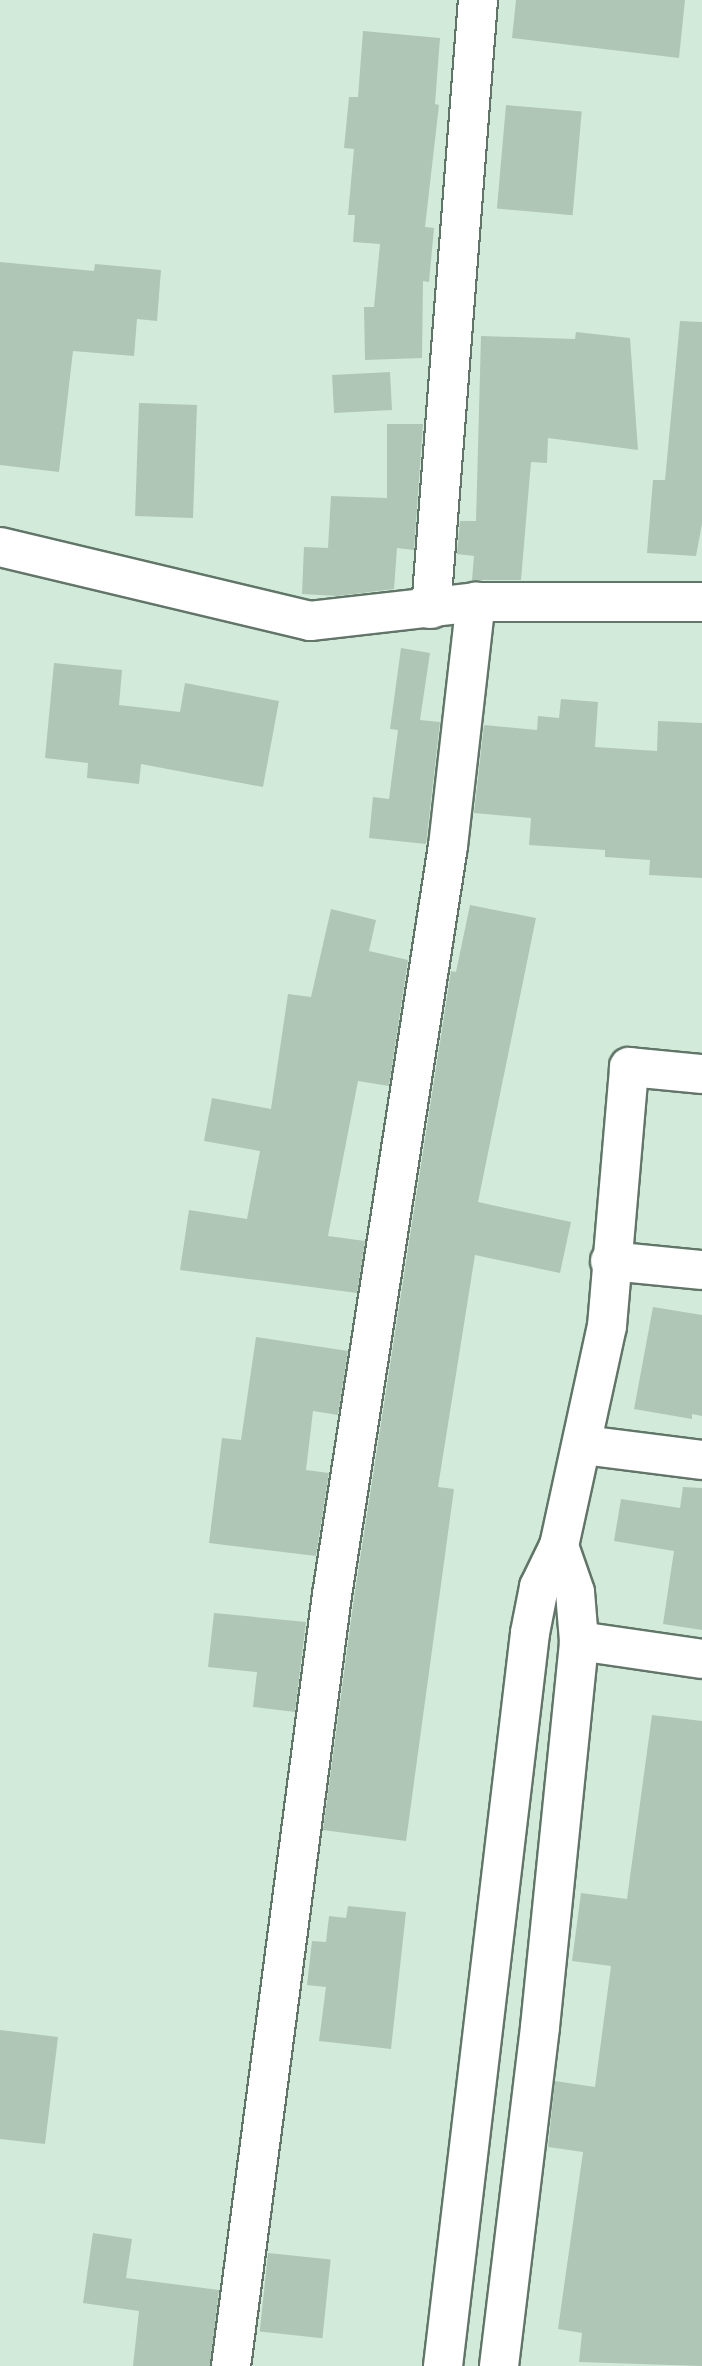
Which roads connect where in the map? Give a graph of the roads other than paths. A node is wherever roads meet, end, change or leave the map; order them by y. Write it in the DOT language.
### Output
graph roads {
  1 [pos="478,0"];
  2 [pos="0,547"];
  3 [pos="476,602"];
  4 [pos="702,602"];
  5 [pos="431,609"];
  6 [pos="702,1074"];
  7 [pos="610,1261"];
  8 [pos="702,1270"];
  9 [pos="584,1445"];
  10 [pos="702,1460"];
  11 [pos="559,1546"];
  12 [pos="579,1641"];
  13 [pos="702,1659"];
  14 [pos="231,2366"];
  15 [pos="443,2366"];
  16 [pos="499,2366"];
  1 -- 5 [label="street"];
  2 -- 5 [label="street"];
  3 -- 4 [label="street"];
  3 -- 5 [label="street"];
  3 -- 14 [label="street"];
  6 -- 7 [label="street"];
  7 -- 8 [label="street"];
  7 -- 9 [label="street"];
  9 -- 10 [label="street"];
  9 -- 11 [label="street"];
  11 -- 12 [label="street"];
  11 -- 15 [label="street"];
  12 -- 13 [label="street"];
  12 -- 16 [label="street"];
}
